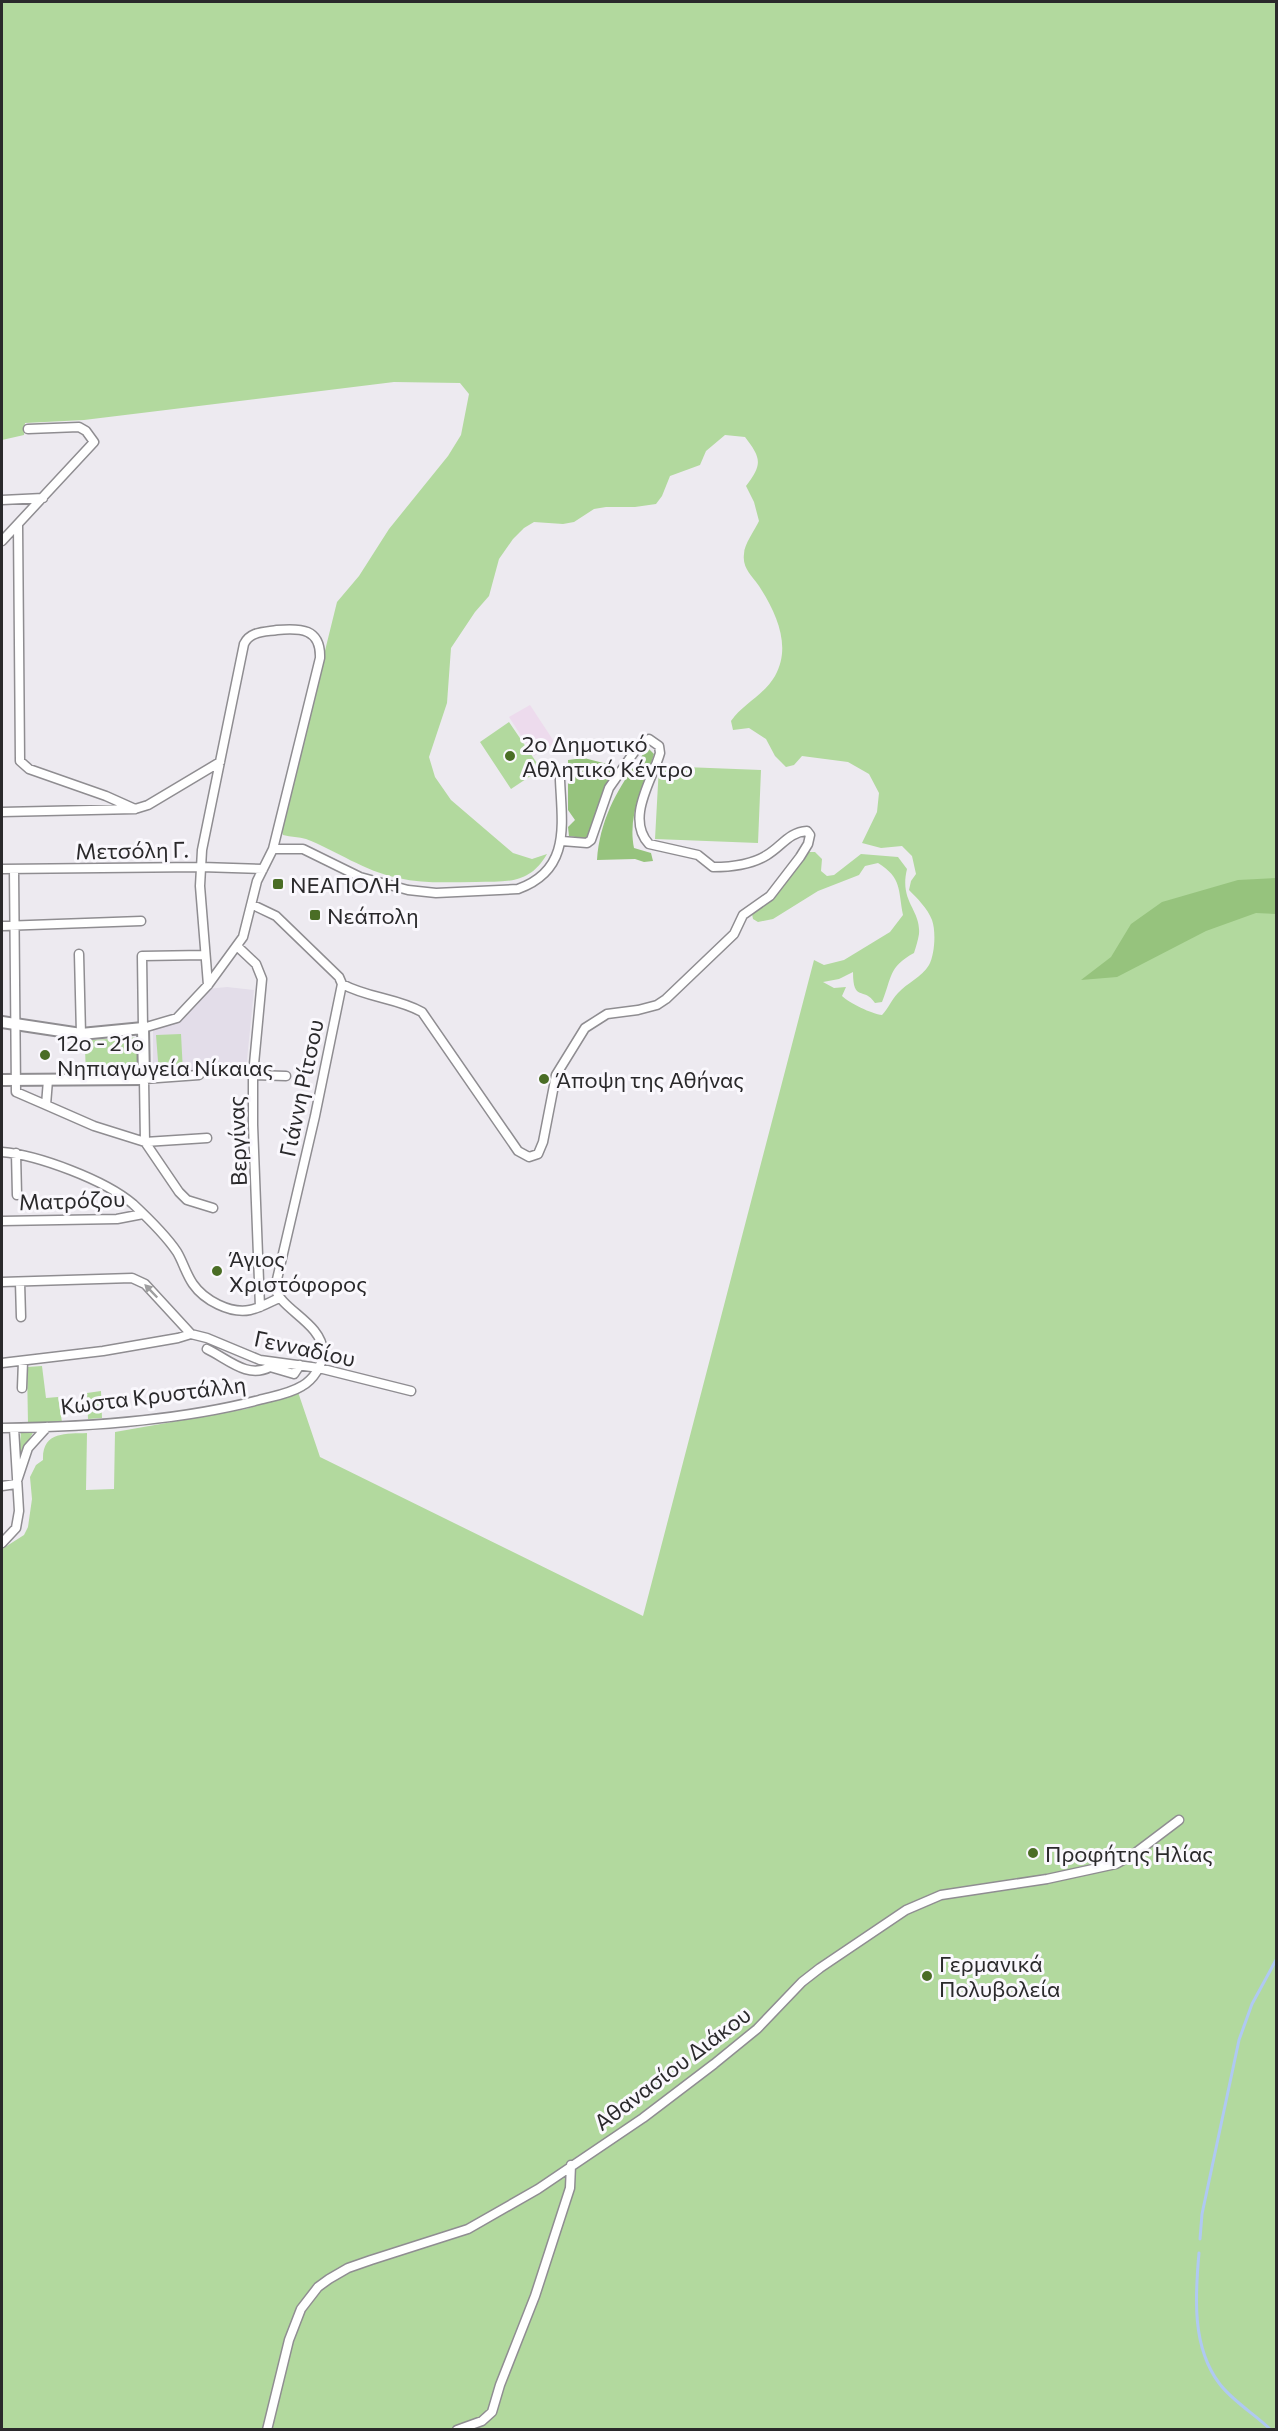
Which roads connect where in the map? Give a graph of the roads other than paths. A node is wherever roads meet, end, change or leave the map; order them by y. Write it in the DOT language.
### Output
graph roads {
  1 [pos="28,429"];
  2 [pos="43,498"];
  3 [pos="2,500"];
  4 [pos="18,525"];
  5 [pos="2,541"];
  6 [pos="220,762"];
  7 [pos="560,780"];
  8 [pos="135,808"];
  9 [pos="2,813"];
  10 [pos="562,841"];
  11 [pos="273,849"];
  12 [pos="201,867"];
  13 [pos="2,869"];
  14 [pos="14,869"];
  15 [pos="263,869"];
  16 [pos="253,905"];
  17 [pos="141,921"];
  18 [pos="15,925"];
  19 [pos="2,926"];
  20 [pos="238,946"];
  21 [pos="80,954"];
  22 [pos="205,955"];
  23 [pos="342,984"];
  24 [pos="208,985"];
  25 [pos="2,1022"];
  26 [pos="16,1023"];
  27 [pos="143,1028"];
  28 [pos="81,1034"];
  29 [pos="199,1075"];
  30 [pos="253,1075"];
  31 [pos="286,1076"];
  32 [pos="144,1079"];
  33 [pos="2,1080"];
  34 [pos="16,1080"];
  35 [pos="48,1080"];
  36 [pos="46,1105"];
  37 [pos="207,1138"];
  38 [pos="146,1142"];
  39 [pos="2,1152"];
  40 [pos="16,1153"];
  41 [pos="17,1196"];
  42 [pos="213,1208"];
  43 [pos="143,1214"];
  44 [pos="2,1221"];
  45 [pos="2,1282"];
  46 [pos="20,1282"];
  47 [pos="279,1298"];
  48 [pos="260,1307"];
  49 [pos="21,1317"];
  50 [pos="190,1334"];
  51 [pos="207,1349"];
  52 [pos="23,1361"];
  53 [pos="2,1363"];
  54 [pos="300,1365"];
  55 [pos="319,1368"];
  56 [pos="22,1388"];
  57 [pos="411,1391"];
  58 [pos="47,1427"];
  59 [pos="2,1428"];
  60 [pos="14,1428"];
  61 [pos="16,1484"];
  62 [pos="2,1486"];
  63 [pos="2,1543"];
  64 [pos="1179,1820"];
  65 [pos="571,2165"];
  66 [pos="267,2430"];
  67 [pos="457,2430"];
  1 -- 2 [label="street"];
  2 -- 3 [label="street"];
  2 -- 4 [label="street"];
  4 -- 5 [label="street"];
  4 -- 8 [label="street"];
  6 -- 8 [label="street"];
  6 -- 11 [label="street"];
  6 -- 12 [label="street"];
  7 -- 10 [label="street"];
  8 -- 9 [label="street"];
  10 -- 11 [label="street"];
  10 -- 23 [label="street"];
  11 -- 15 [label="street"];
  12 -- 14 [label="street, Μετσόλη Γ."];
  12 -- 15 [label="street, Μετσόλη Γ."];
  12 -- 22 [label="street"];
  13 -- 14 [label="street, Μετσόλη Γ."];
  14 -- 18 [label="street"];
  15 -- 16 [label="street"];
  16 -- 20 [label="street"];
  16 -- 23 [label="street"];
  17 -- 18 [label="street"];
  18 -- 19 [label="street"];
  18 -- 26 [label="street"];
  20 -- 24 [label="street"];
  20 -- 30 [label="street, Βεργίνας"];
  21 -- 28 [label="street"];
  22 -- 24 [label="street"];
  22 -- 27 [label="street"];
  23 -- 47 [label="street, Γιάννη Ρίτσου"];
  24 -- 27 [label="street"];
  25 -- 26 [label="street"];
  26 -- 28 [label="street"];
  26 -- 34 [label="street"];
  27 -- 28 [label="street"];
  27 -- 32 [label="street"];
  29 -- 32 [label="street"];
  30 -- 31 [label="street"];
  30 -- 48 [label="street, Βεργίνας"];
  32 -- 35 [label="street"];
  32 -- 38 [label="street"];
  33 -- 34 [label="street"];
  34 -- 35 [label="street"];
  34 -- 36 [label="street"];
  35 -- 36 [label="street"];
  36 -- 38 [label="street"];
  37 -- 38 [label="street"];
  38 -- 42 [label="street"];
  39 -- 40 [label="street"];
  40 -- 41 [label="street"];
  40 -- 43 [label="street"];
  43 -- 44 [label="street, Ματρόζου"];
  43 -- 48 [label="street"];
  45 -- 46 [label="street"];
  46 -- 49 [label="street"];
  50 -- 46 [label="street, one-way"];
  47 -- 48 [label="street"];
  47 -- 55 [label="street"];
  50 -- 52 [label="street"];
  50 -- 54 [label="street, Γενναδίου"];
  51 -- 54 [label="street"];
  52 -- 53 [label="street"];
  52 -- 56 [label="street"];
  54 -- 55 [label="street, Γενναδίου"];
  55 -- 57 [label="street, Γενναδίου"];
  55 -- 58 [label="street, Κώστα Κρυστάλλη"];
  58 -- 60 [label="street, Κώστα Κρυστάλλη"];
  58 -- 61 [label="street"];
  59 -- 60 [label="street, Κώστα Κρυστάλλη"];
  60 -- 61 [label="street"];
  61 -- 62 [label="street"];
  61 -- 63 [label="street"];
  64 -- 65 [label="street, Αθανασίου Διάκου"];
  65 -- 66 [label="street, Αθανασίου Διάκου"];
  65 -- 67 [label="street"];
}
